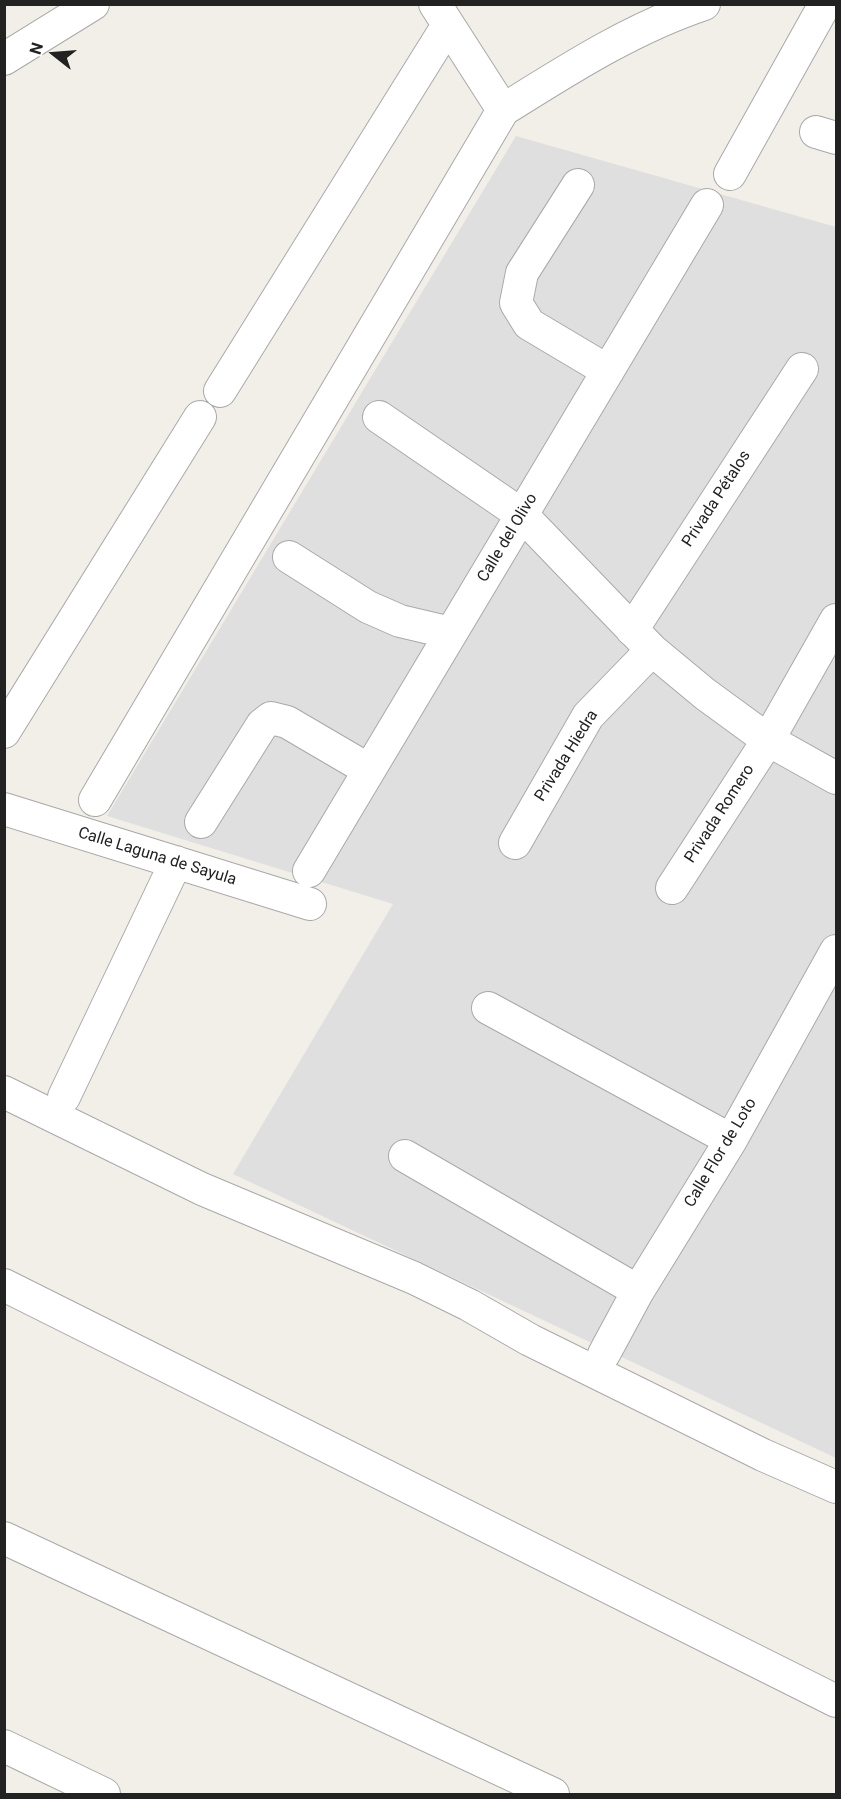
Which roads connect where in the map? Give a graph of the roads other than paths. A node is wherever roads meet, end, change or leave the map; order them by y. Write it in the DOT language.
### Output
graph roads {
  1 [pos="93,4"];
  2 [pos="704,4"];
  3 [pos="825,4"];
  4 [pos="673,9"];
  5 [pos="442,15"];
  6 [pos="4,59"];
  7 [pos="504,110"];
  8 [pos="730,174"];
  9 [pos="578,185"];
  10 [pos="707,205"];
  11 [pos="802,369"];
  12 [pos="608,371"];
  13 [pos="220,391"];
  14 [pos="200,417"];
  15 [pos="379,417"];
  16 [pos="522,515"];
  17 [pos="289,557"];
  18 [pos="837,620"];
  19 [pos="451,633"];
  20 [pos="642,640"];
  21 [pos="4,732"];
  22 [pos="768,740"];
  23 [pos="369,770"];
  24 [pos="837,778"];
  25 [pos="95,800"];
  26 [pos="6,814"];
  27 [pos="201,822"];
  28 [pos="515,843"];
  29 [pos="176,862"];
  30 [pos="309,871"];
  31 [pos="672,888"];
  32 [pos="310,904"];
  33 [pos="837,951"];
  34 [pos="488,1008"];
  35 [pos="4,1092"];
  36 [pos="64,1097"];
  37 [pos="731,1140"];
  38 [pos="405,1156"];
  39 [pos="4,1285"];
  40 [pos="638,1291"];
  41 [pos="604,1354"];
  42 [pos="837,1487"];
  43 [pos="4,1538"];
  44 [pos="837,1701"];
  45 [pos="4,1746"];
  46 [pos="104,1794"];
  47 [pos="553,1794"];
  1 -- 6 [label="street"];
  2 -- 4 [label="street"];
  3 -- 8 [label="street"];
  4 -- 7 [label="street"];
  5 -- 7 [label="street"];
  5 -- 13 [label="street"];
  7 -- 25 [label="street"];
  9 -- 12 [label="street"];
  10 -- 12 [label="street, Calle del Olivo"];
  11 -- 20 [label="street, Privada Pétalos"];
  12 -- 16 [label="street, Calle del Olivo"];
  14 -- 21 [label="street"];
  15 -- 16 [label="street"];
  16 -- 19 [label="street, Calle del Olivo"];
  16 -- 20 [label="street"];
  17 -- 19 [label="street"];
  18 -- 22 [label="street, Privada Romero"];
  19 -- 23 [label="street, Calle del Olivo"];
  20 -- 22 [label="street"];
  20 -- 28 [label="street, Privada Hiedra"];
  22 -- 24 [label="street"];
  22 -- 31 [label="street, Privada Romero"];
  23 -- 27 [label="street"];
  23 -- 30 [label="street, Calle del Olivo"];
  26 -- 29 [label="street, Calle Laguna de Sayula"];
  29 -- 32 [label="street, Calle Laguna de Sayula"];
  29 -- 36 [label="street"];
  33 -- 37 [label="street, Calle Flor de Loto"];
  34 -- 37 [label="street"];
  35 -- 42 [label="street"];
  37 -- 40 [label="street, Calle Flor de Loto"];
  38 -- 40 [label="street"];
  39 -- 44 [label="street"];
  40 -- 41 [label="street, Calle Flor de Loto"];
  43 -- 47 [label="street"];
  45 -- 46 [label="street"];
}
